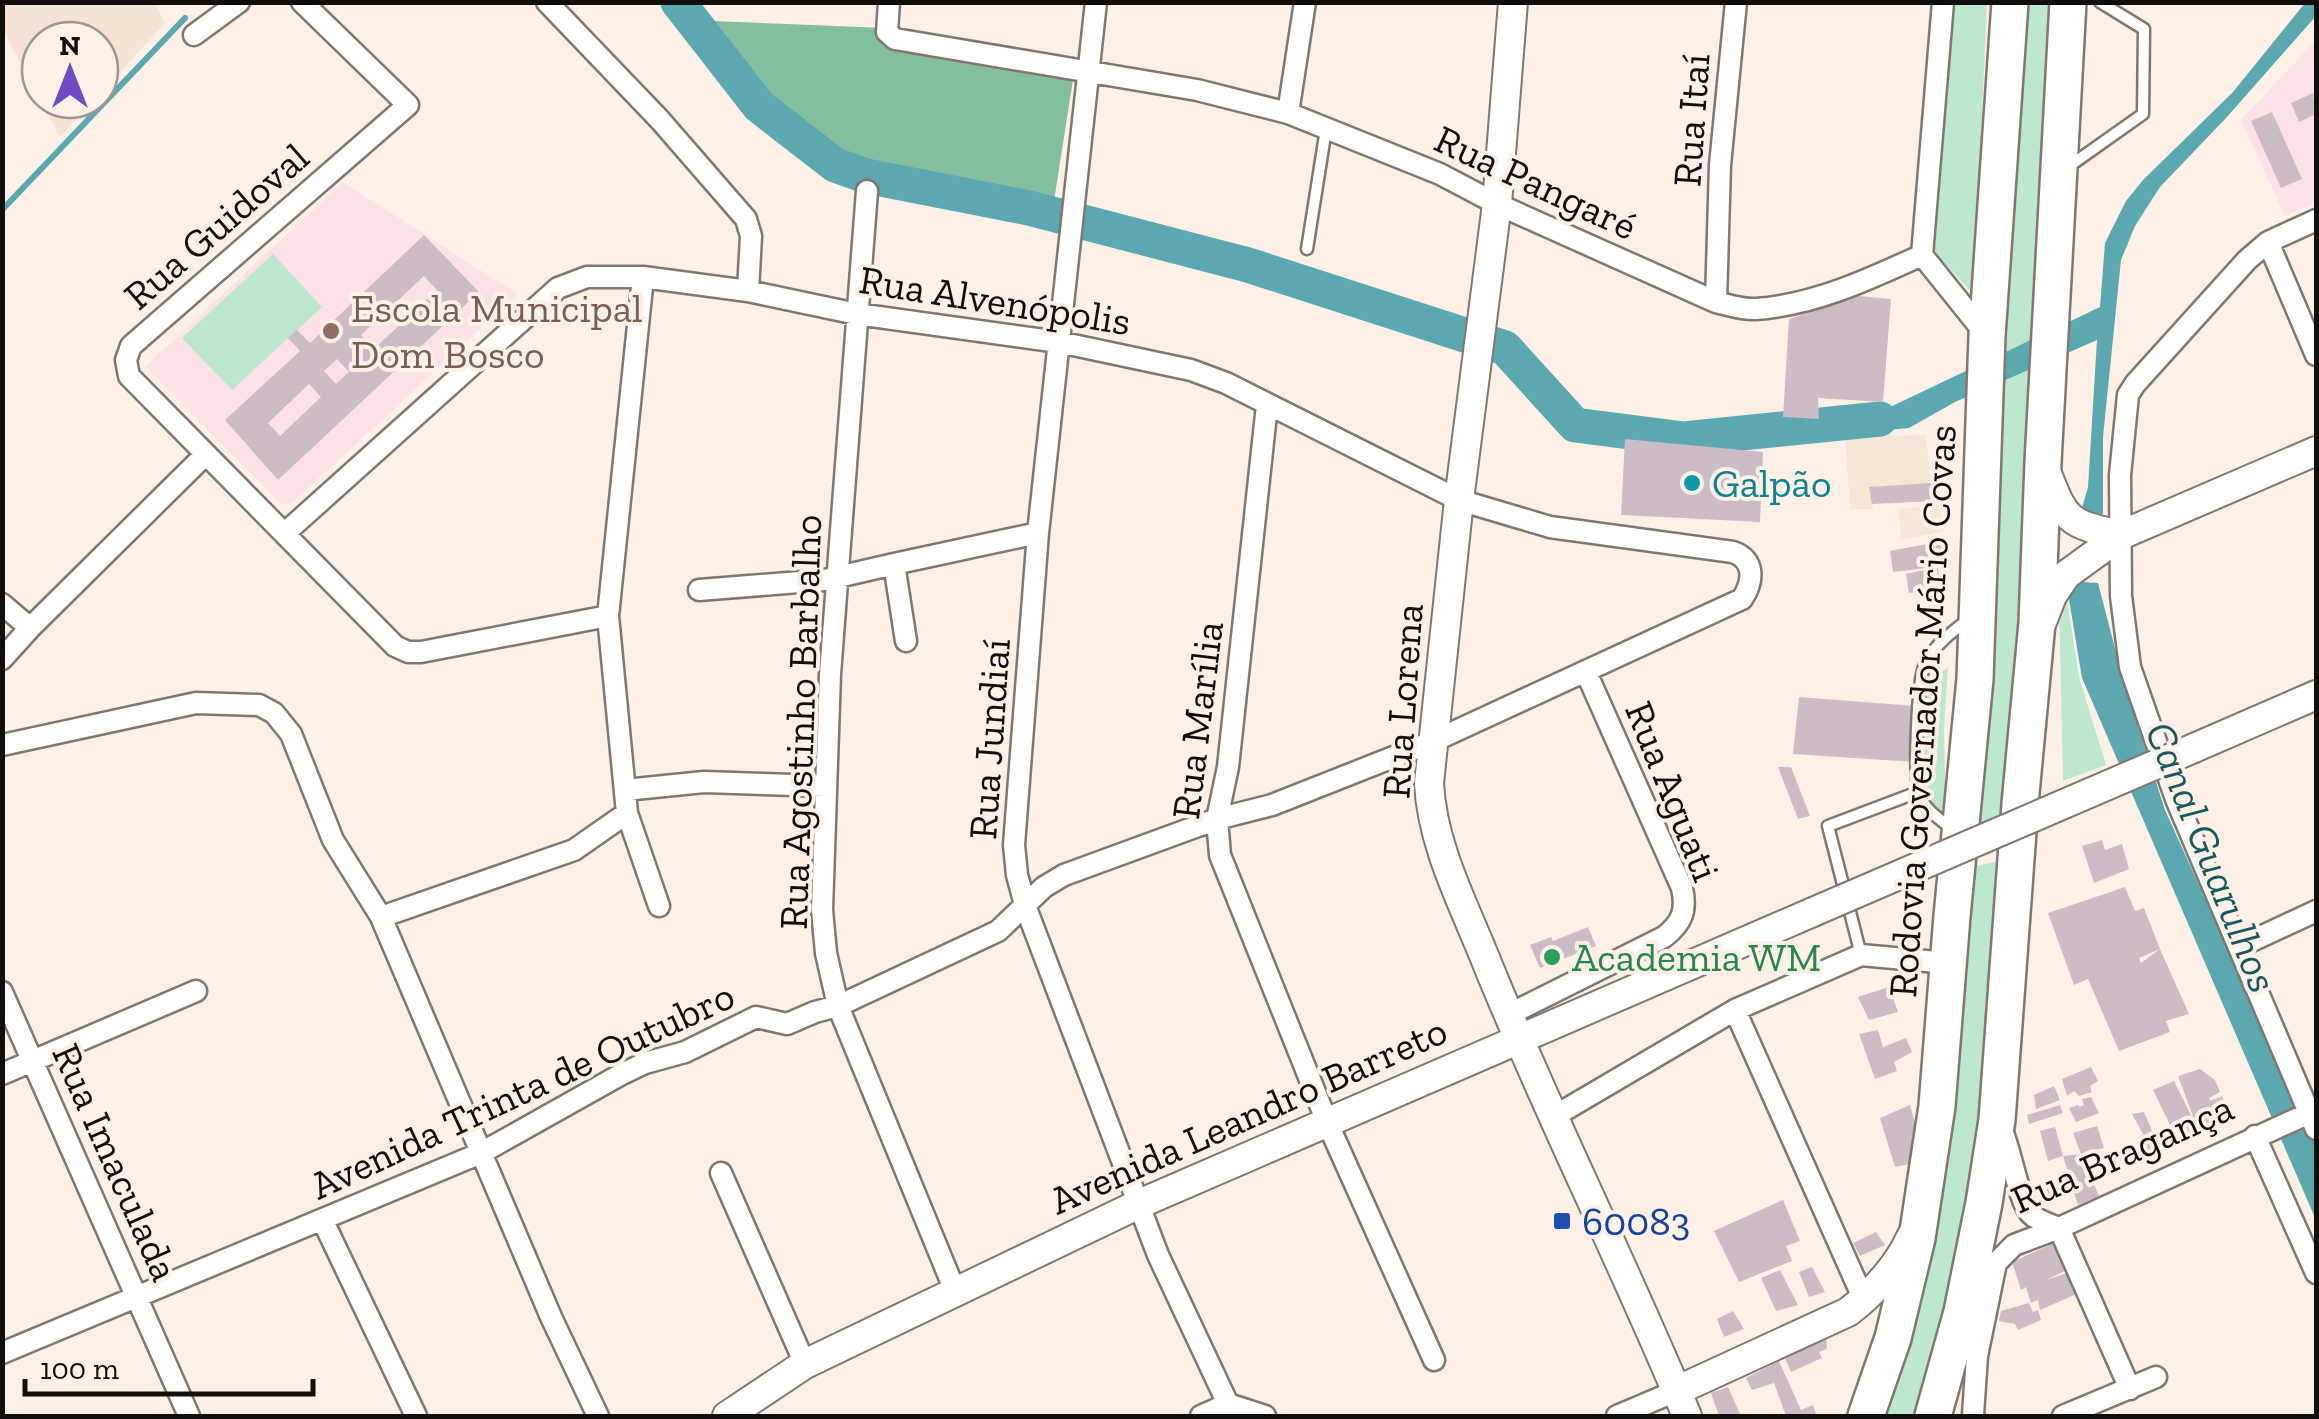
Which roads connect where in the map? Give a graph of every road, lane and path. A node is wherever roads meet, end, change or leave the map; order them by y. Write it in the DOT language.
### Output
graph roads {
  1 [pos="239,2"];
  2 [pos="302,2"];
  3 [pos="547,2"];
  4 [pos="1096,2"];
  5 [pos="1304,2"];
  6 [pos="1513,2"];
  7 [pos="1736,2"];
  8 [pos="1943,2"];
  9 [pos="1998,2"];
  10 [pos="2010,2"];
  11 [pos="2068,2"];
  12 [pos="2100,2"];
  13 [pos="888,8"];
  14 [pos="194,35"];
  15 [pos="1090,70"];
  16 [pos="2002,110"];
  17 [pos="1288,113"];
  18 [pos="1326,128"];
  19 [pos="2059,173"];
  20 [pos="867,192"];
  21 [pos="1497,204"];
  22 [pos="2316,220"];
  23 [pos="2268,242"];
  24 [pos="1307,249"];
  25 [pos="1922,256"];
  26 [pos="643,277"];
  27 [pos="748,291"];
  28 [pos="1716,302"];
  29 [pos="857,314"];
  30 [pos="1987,336"];
  31 [pos="1059,342"];
  32 [pos="2316,355"];
  33 [pos="1267,405"];
  34 [pos="2316,451"];
  35 [pos="205,455"];
  36 [pos="2043,462"];
  37 [pos="1460,500"];
  38 [pos="285,533"];
  39 [pos="1038,533"];
  40 [pos="2101,540"];
  41 [pos="894,564"];
  42 [pos="1750,566"];
  43 [pos="838,577"];
  44 [pos="699,590"];
  45 [pos="2,604"];
  46 [pos="1977,612"];
  47 [pos="608,616"];
  48 [pos="30,628"];
  49 [pos="906,641"];
  50 [pos="2035,642"];
  51 [pos="2,660"];
  52 [pos="1586,672"];
  53 [pos="2316,694"];
  54 [pos="1434,741"];
  55 [pos="2,744"];
  56 [pos="825,786"];
  57 [pos="625,790"];
  58 [pos="1918,792"];
  59 [pos="627,813"];
  60 [pos="1217,820"];
  61 [pos="1960,835"];
  62 [pos="659,906"];
  63 [pos="1026,908"];
  64 [pos="2316,912"];
  65 [pos="380,917"];
  66 [pos="2241,946"];
  67 [pos="1861,956"];
  68 [pos="1948,963"];
  69 [pos="196,991"];
  70 [pos="2,992"];
  71 [pos="838,1006"];
  72 [pos="1735,1010"];
  73 [pos="1514,1028"];
  74 [pos="34,1060"];
  75 [pos="2,1074"];
  76 [pos="2312,1116"];
  77 [pos="1554,1117"];
  78 [pos="1997,1120"];
  79 [pos="1327,1122"];
  80 [pos="2263,1133"];
  81 [pos="482,1153"];
  82 [pos="720,1173"];
  83 [pos="1139,1204"];
  84 [pos="1922,1213"];
  85 [pos="323,1221"];
  86 [pos="2058,1228"];
  87 [pos="2316,1273"];
  88 [pos="955,1290"];
  89 [pos="138,1297"];
  90 [pos="1864,1300"];
  91 [pos="2,1353"];
  92 [pos="1434,1360"];
  93 [pos="805,1364"];
  94 [pos="2156,1376"];
  95 [pos="2130,1389"];
  96 [pos="1228,1404"];
  97 [pos="1681,1404"];
  98 [pos="1973,1415"];
  99 [pos="189,1416"];
  100 [pos="416,1416"];
  101 [pos="598,1416"];
  102 [pos="728,1416"];
  103 [pos="1201,1416"];
  104 [pos="1265,1416"];
  105 [pos="1616,1416"];
  106 [pos="1866,1416"];
  107 [pos="1934,1416"];
  108 [pos="2063,1416"];
  1 -- 14 [label="street"];
  2 -- 35 [label="street, Rua Guidoval"];
  3 -- 27 [label="street"];
  4 -- 15 [label="street, Rua Jundiaí"];
  5 -- 17 [label="street"];
  6 -- 21 [label="main road, Rua Lorena"];
  7 -- 28 [label="street, Rua Itaí"];
  8 -- 25 [label="street"];
  9 -- 16 [label="highway"];
  10 -- 16 [label="highway, Rodovia Governador Mário Covas"];
  11 -- 19 [label="highway"];
  12 -- 19 [label="lane"];
  13 -- 15 [label="street, Rua Pangaré"];
  15 -- 17 [label="street, Rua Pangaré"];
  15 -- 31 [label="street, Rua Jundiaí"];
  16 -- 30 [label="highway, Rodovia Governador Mário Covas"];
  17 -- 18 [label="street, Rua Pangaré"];
  18 -- 21 [label="street, Rua Pangaré"];
  18 -- 24 [label="lane"];
  19 -- 36 [label="highway"];
  20 -- 29 [label="street, Rua Agostinho Barbalho"];
  21 -- 28 [label="street, Rua Pangaré"];
  21 -- 37 [label="main road, Rua Lorena"];
  22 -- 23 [label="street"];
  23 -- 32 [label="street"];
  23 -- 40 [label="street"];
  25 -- 28 [label="street, Rua Pangaré"];
  25 -- 30 [label="street"];
  26 -- 27 [label="street, Rua Alvenópolis"];
  26 -- 38 [label="street, Rua Alvenópolis"];
  26 -- 47 [label="street"];
  27 -- 29 [label="street, Rua Alvenópolis"];
  29 -- 31 [label="street, Rua Alvenópolis"];
  29 -- 43 [label="street, Rua Agostinho Barbalho"];
  30 -- 46 [label="highway, Rodovia Governador Mário Covas"];
  31 -- 33 [label="street, Rua Alvenópolis"];
  31 -- 39 [label="street, Rua Jundiaí"];
  33 -- 37 [label="street, Rua Alvenópolis"];
  33 -- 60 [label="street, Rua Marília"];
  34 -- 40 [label="main road"];
  35 -- 38 [label="street, Rua Guidoval"];
  35 -- 48 [label="street"];
  36 -- 40 [label="main road"];
  36 -- 50 [label="highway"];
  37 -- 42 [label="street, Rua Alvenópolis"];
  37 -- 54 [label="main road, Rua Lorena"];
  38 -- 47 [label="street, Rua Guidoval"];
  39 -- 41 [label="street"];
  39 -- 63 [label="street, Rua Jundiaí"];
  40 -- 50 [label="main road"];
  40 -- 66 [label="street"];
  41 -- 43 [label="street"];
  41 -- 49 [label="street"];
  42 -- 52 [label="street, Avenida Trinta de Outubro"];
  43 -- 44 [label="street"];
  43 -- 56 [label="street, Rua Agostinho Barbalho"];
  45 -- 48 [label="street"];
  46 -- 58 [label="lane"];
  46 -- 61 [label="highway, Rodovia Governador Mário Covas"];
  47 -- 57 [label="street"];
  48 -- 51 [label="street"];
  50 -- 78 [label="highway"];
  52 -- 54 [label="street, Avenida Trinta de Outubro"];
  52 -- 73 [label="street, Rua Aguati"];
  53 -- 73 [label="main road, Avenida Leandro Barreto, bridge"];
  54 -- 60 [label="street, Avenida Trinta de Outubro"];
  54 -- 73 [label="main road, Rua Lorena"];
  55 -- 65 [label="street"];
  56 -- 57 [label="street"];
  56 -- 71 [label="street, Rua Agostinho Barbalho"];
  57 -- 59 [label="street"];
  58 -- 61 [label="lane"];
  58 -- 67 [label="lane"];
  59 -- 62 [label="street"];
  59 -- 65 [label="street"];
  60 -- 63 [label="street, Avenida Trinta de Outubro"];
  60 -- 79 [label="street, Rua Marília"];
  61 -- 68 [label="highway, Rodovia Governador Mário Covas"];
  63 -- 71 [label="street, Avenida Trinta de Outubro"];
  63 -- 83 [label="street, Rua Jundiaí"];
  64 -- 66 [label="street"];
  65 -- 81 [label="street"];
  66 -- 76 [label="street"];
  67 -- 68 [label="street"];
  67 -- 72 [label="street"];
  68 -- 84 [label="highway, Rodovia Governador Mário Covas"];
  69 -- 74 [label="street"];
  70 -- 74 [label="street, Rua Imaculada"];
  71 -- 81 [label="street, Avenida Trinta de Outubro"];
  71 -- 88 [label="street, Rua Agostinho Barbalho"];
  72 -- 77 [label="street"];
  72 -- 90 [label="street"];
  73 -- 77 [label="main road, Rua Lorena"];
  73 -- 79 [label="main road, Avenida Leandro Barreto"];
  74 -- 75 [label="street"];
  74 -- 89 [label="street, Rua Imaculada"];
  76 -- 80 [label="street, Rua Bragança"];
  77 -- 97 [label="main road, Rua Lorena"];
  78 -- 86 [label="street"];
  78 -- 107 [label="highway"];
  79 -- 83 [label="main road, Avenida Leandro Barreto"];
  79 -- 92 [label="street, Rua Marília"];
  80 -- 86 [label="street, Rua Bragança"];
  80 -- 87 [label="street"];
  81 -- 85 [label="street, Avenida Trinta de Outubro"];
  81 -- 101 [label="street"];
  82 -- 93 [label="street"];
  83 -- 88 [label="main road, Avenida Leandro Barreto"];
  83 -- 96 [label="street, Rua Jundiaí"];
  84 -- 90 [label="main road"];
  84 -- 106 [label="highway, Rodovia Governador Mário Covas"];
  85 -- 89 [label="street, Avenida Trinta de Outubro"];
  85 -- 100 [label="street"];
  86 -- 95 [label="street"];
  86 -- 98 [label="street, Rua Bragança"];
  88 -- 93 [label="main road, Avenida Leandro Barreto"];
  89 -- 91 [label="street, Avenida Trinta de Outubro"];
  89 -- 99 [label="street, Rua Imaculada"];
  90 -- 97 [label="main road"];
  93 -- 102 [label="main road, Avenida Leandro Barreto"];
  94 -- 95 [label="street"];
  95 -- 108 [label="street"];
  96 -- 103 [label="street"];
  96 -- 104 [label="street"];
  97 -- 105 [label="street"];
}
